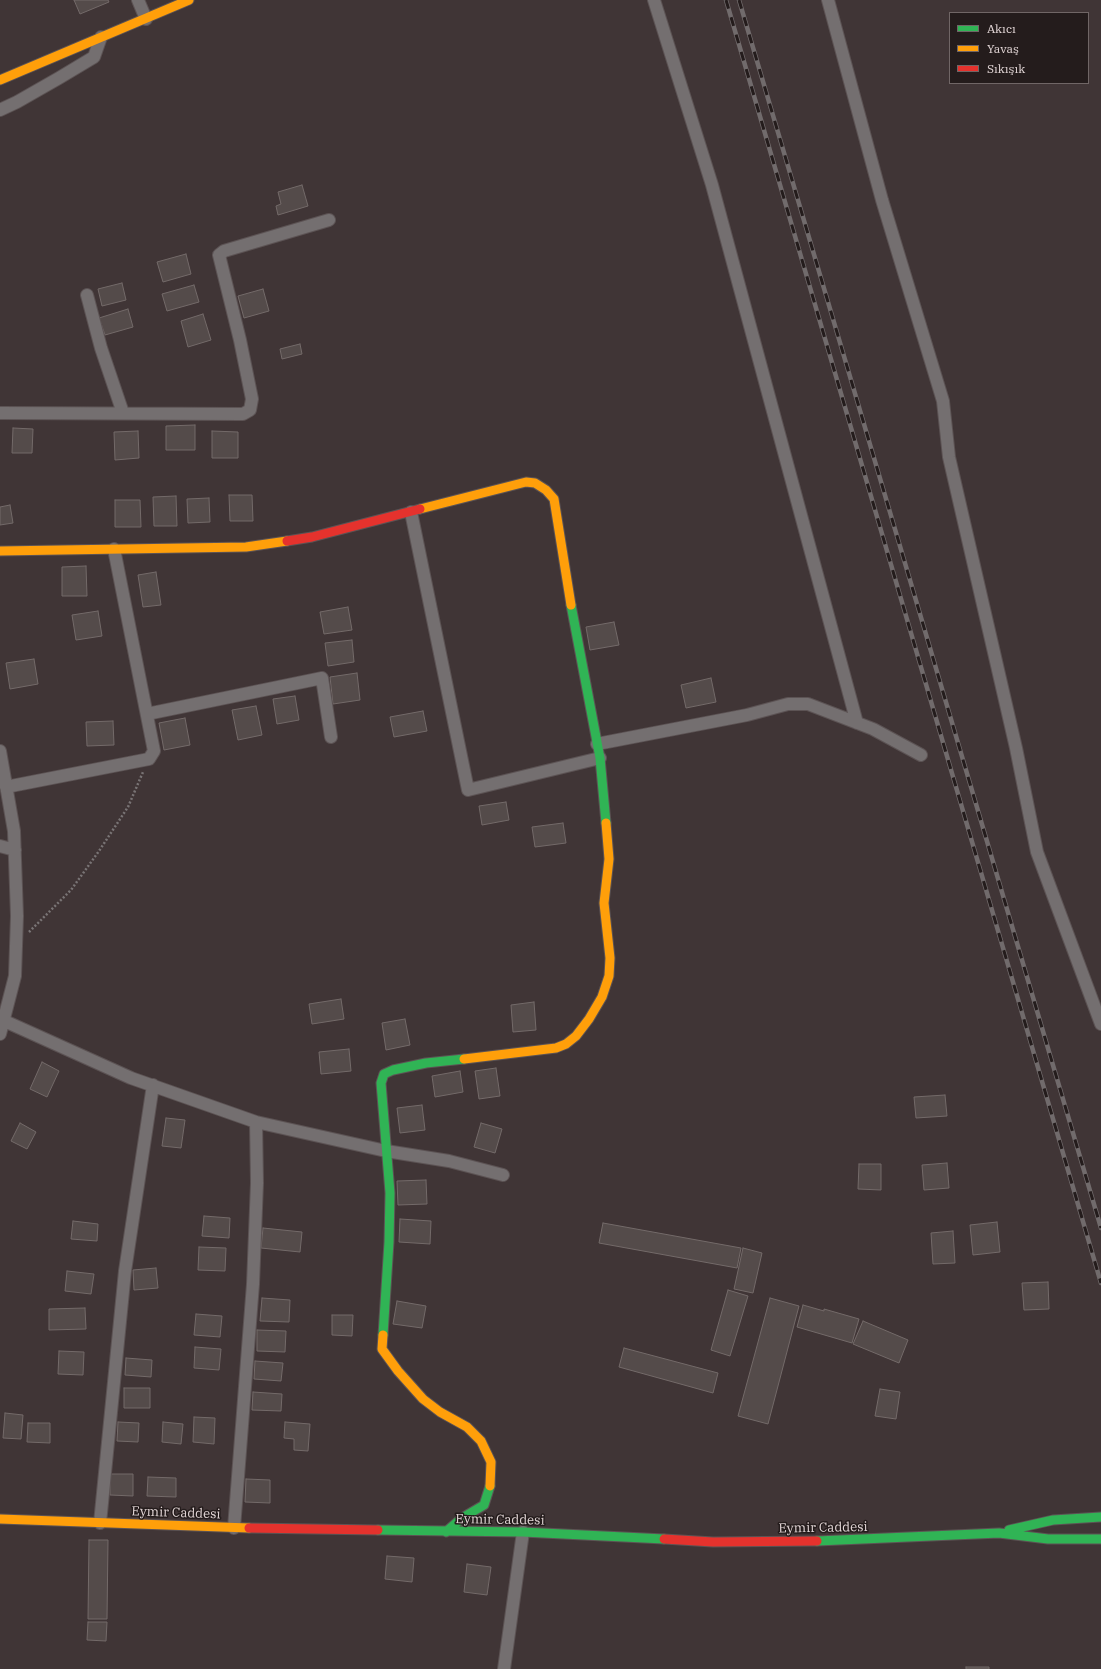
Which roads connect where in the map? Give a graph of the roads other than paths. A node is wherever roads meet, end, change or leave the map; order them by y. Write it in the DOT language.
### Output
graph roads {
  1 [pos="138,0"];
  2 [pos="189,0"];
  3 [pos="654,0"];
  4 [pos="828,0"];
  5 [pos="146,19"];
  6 [pos="101,37"];
  7 [pos="0,80"];
  8 [pos="0,110"];
  9 [pos="329,220"];
  10 [pos="87,295"];
  11 [pos="0,413"];
  12 [pos="123,413"];
  13 [pos="411,512"];
  14 [pos="114,549"];
  15 [pos="0,551"];
  16 [pos="147,714"];
  17 [pos="857,723"];
  18 [pos="331,737"];
  19 [pos="598,744"];
  20 [pos="0,751"];
  21 [pos="921,755"];
  22 [pos="600,758"];
  23 [pos="6,787"];
  24 [pos="0,846"];
  25 [pos="15,850"];
  26 [pos="2,1020"];
  27 [pos="1101,1024"];
  28 [pos="0,1034"];
  29 [pos="153,1086"];
  30 [pos="256,1122"];
  31 [pos="386,1151"];
  32 [pos="504,1175"];
  33 [pos="1101,1517"];
  34 [pos="0,1518"];
  35 [pos="100,1523"];
  36 [pos="234,1528"];
  37 [pos="446,1532"];
  38 [pos="523,1532"];
  39 [pos="999,1533"];
  40 [pos="1101,1539"];
  41 [pos="504,1669"];
  1 -- 5 [label="street"];
  2 -- 5 [label="street"];
  3 -- 17 [label="street"];
  4 -- 27 [label="street"];
  5 -- 6 [label="street"];
  6 -- 7 [label="street"];
  6 -- 8 [label="street"];
  9 -- 12 [label="street"];
  10 -- 12 [label="street"];
  11 -- 12 [label="street"];
  13 -- 14 [label="street"];
  13 -- 19 [label="street"];
  13 -- 22 [label="street"];
  14 -- 15 [label="street"];
  14 -- 16 [label="street"];
  16 -- 18 [label="street"];
  16 -- 23 [label="street"];
  17 -- 19 [label="street"];
  17 -- 21 [label="street"];
  19 -- 22 [label="street"];
  20 -- 23 [label="street"];
  22 -- 31 [label="street"];
  23 -- 25 [label="street"];
  24 -- 25 [label="street"];
  25 -- 26 [label="street"];
  26 -- 28 [label="street"];
  26 -- 29 [label="street"];
  29 -- 30 [label="street"];
  29 -- 35 [label="street"];
  30 -- 31 [label="street"];
  30 -- 36 [label="street"];
  31 -- 32 [label="street"];
  31 -- 37 [label="street"];
  33 -- 39 [label="street, Eymir Caddesi"];
  34 -- 35 [label="street, Eymir Caddesi"];
  35 -- 36 [label="street, Eymir Caddesi"];
  36 -- 37 [label="street, Eymir Caddesi"];
  37 -- 38 [label="street, Eymir Caddesi"];
  38 -- 39 [label="street, Eymir Caddesi"];
  38 -- 41 [label="street"];
  39 -- 40 [label="street, Eymir Caddesi"];
}
